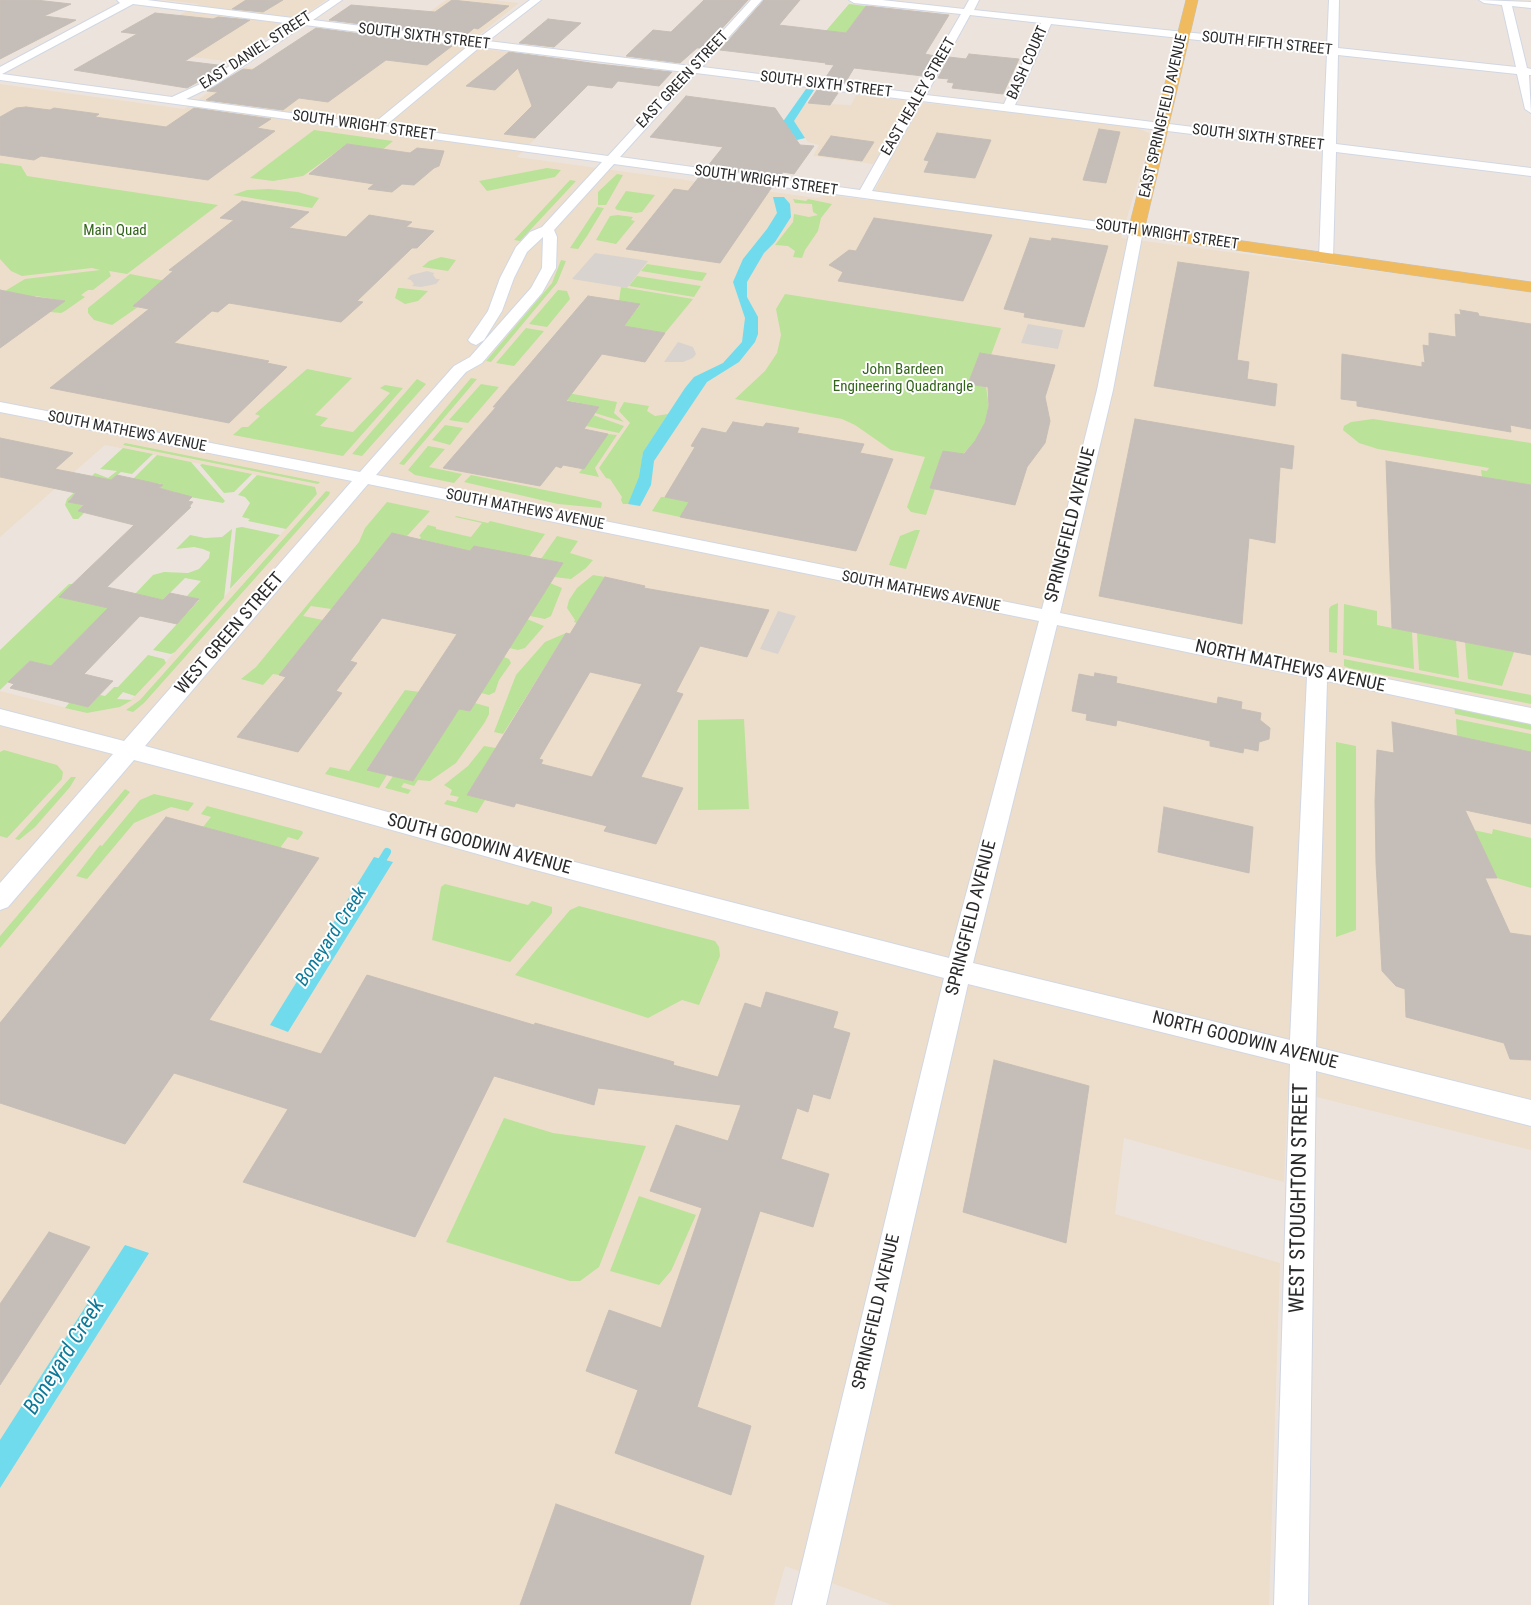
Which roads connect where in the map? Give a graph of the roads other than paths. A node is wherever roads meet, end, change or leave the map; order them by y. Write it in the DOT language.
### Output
graph roads {
  1 [pos="128,0"];
  2 [pos="337,0"];
  3 [pos="536,0"];
  4 [pos="757,0"];
  5 [pos="854,0"];
  6 [pos="975,0"];
  7 [pos="1192,0"];
  8 [pos="1334,0"];
  9 [pos="1484,0"];
  10 [pos="1506,1"];
  11 [pos="1531,5"];
  12 [pos="968,11"];
  13 [pos="1048,20"];
  14 [pos="302,22"];
  15 [pos="1184,35"];
  16 [pos="478,43"];
  17 [pos="1332,51"];
  18 [pos="692,69"];
  19 [pos="1526,72"];
  20 [pos="1,73"];
  21 [pos="918,96"];
  22 [pos="174,100"];
  23 [pos="1008,107"];
  24 [pos="1531,110"];
  25 [pos="1163,126"];
  26 [pos="375,128"];
  27 [pos="1329,147"];
  28 [pos="609,160"];
  29 [pos="1531,172"];
  30 [pos="863,195"];
  31 [pos="547,230"];
  32 [pos="1136,231"];
  33 [pos="1326,259"];
  34 [pos="1531,287"];
  35 [pos="460,369"];
  36 [pos="0,408"];
  37 [pos="364,478"];
  38 [pos="1048,618"];
  39 [pos="1316,672"];
  40 [pos="1531,716"];
  41 [pos="0,717"];
  42 [pos="128,750"];
  43 [pos="0,900"];
  44 [pos="959,970"];
  45 [pos="1304,1055"];
  46 [pos="1531,1112"];
  47 [pos="811,1604"];
  48 [pos="1291,1605"];
  1 -- 14 [label="street, SOUTH SIXTH STREET"];
  1 -- 20 [label="street"];
  2 -- 14 [label="street, EAST DANIEL STREET"];
  3 -- 16 [label="street"];
  4 -- 18 [label="street, EAST GREEN STREET"];
  5 -- 12 [label="street, SOUTH FIFTH STREET"];
  6 -- 12 [label="street, EAST HEALEY STREET"];
  7 -- 15 [label="main road, EAST SPRINGFIELD AVENUE"];
  8 -- 17 [label="street"];
  9 -- 10 [label="street"];
  10 -- 11 [label="street"];
  10 -- 19 [label="street"];
  12 -- 13 [label="street, SOUTH FIFTH STREET"];
  12 -- 21 [label="street, EAST HEALEY STREET"];
  13 -- 15 [label="street, SOUTH FIFTH STREET"];
  13 -- 23 [label="street, BASH COURT"];
  14 -- 16 [label="street, SOUTH SIXTH STREET"];
  14 -- 22 [label="street, EAST DANIEL STREET"];
  15 -- 17 [label="street, SOUTH FIFTH STREET"];
  15 -- 25 [label="main road, EAST SPRINGFIELD AVENUE"];
  16 -- 18 [label="street, SOUTH SIXTH STREET"];
  16 -- 26 [label="street"];
  17 -- 19 [label="street, SOUTH FIFTH STREET"];
  17 -- 27 [label="street"];
  18 -- 21 [label="street, SOUTH SIXTH STREET"];
  18 -- 28 [label="street, EAST GREEN STREET"];
  19 -- 24 [label="street"];
  20 -- 22 [label="street, SOUTH WRIGHT STREET"];
  21 -- 23 [label="street, SOUTH SIXTH STREET"];
  21 -- 30 [label="street, EAST HEALEY STREET"];
  22 -- 26 [label="street, SOUTH WRIGHT STREET"];
  23 -- 25 [label="street, SOUTH SIXTH STREET"];
  25 -- 27 [label="street, SOUTH SIXTH STREET"];
  25 -- 32 [label="main road, EAST SPRINGFIELD AVENUE"];
  26 -- 28 [label="street, SOUTH WRIGHT STREET"];
  27 -- 29 [label="street, SOUTH SIXTH STREET"];
  27 -- 33 [label="street"];
  28 -- 30 [label="street, SOUTH WRIGHT STREET"];
  28 -- 31 [label="street, WEST GREEN STREET"];
  30 -- 32 [label="street, SOUTH WRIGHT STREET"];
  31 -- 35 [label="street, WEST GREEN STREET"];
  31 -- 35 [label="street, WEST GREEN STREET"];
  32 -- 33 [label="main road, SOUTH WRIGHT STREET"];
  32 -- 38 [label="street, SPRINGFIELD AVENUE"];
  33 -- 34 [label="main road, SOUTH WRIGHT STREET"];
  35 -- 37 [label="street, WEST GREEN STREET"];
  36 -- 37 [label="street, SOUTH MATHEWS AVENUE"];
  37 -- 38 [label="street, SOUTH MATHEWS AVENUE"];
  37 -- 42 [label="street, WEST GREEN STREET"];
  38 -- 39 [label="street, NORTH MATHEWS AVENUE"];
  38 -- 44 [label="street, SPRINGFIELD AVENUE"];
  39 -- 40 [label="street, NORTH MATHEWS AVENUE"];
  39 -- 45 [label="street, WEST STOUGHTON STREET"];
  41 -- 42 [label="street, SOUTH GOODWIN AVENUE"];
  42 -- 43 [label="street, WEST GREEN STREET"];
  42 -- 44 [label="street, SOUTH GOODWIN AVENUE"];
  44 -- 45 [label="street, NORTH GOODWIN AVENUE"];
  44 -- 47 [label="street, SPRINGFIELD AVENUE"];
  45 -- 46 [label="street, NORTH GOODWIN AVENUE"];
  45 -- 48 [label="street, WEST STOUGHTON STREET"];
}
